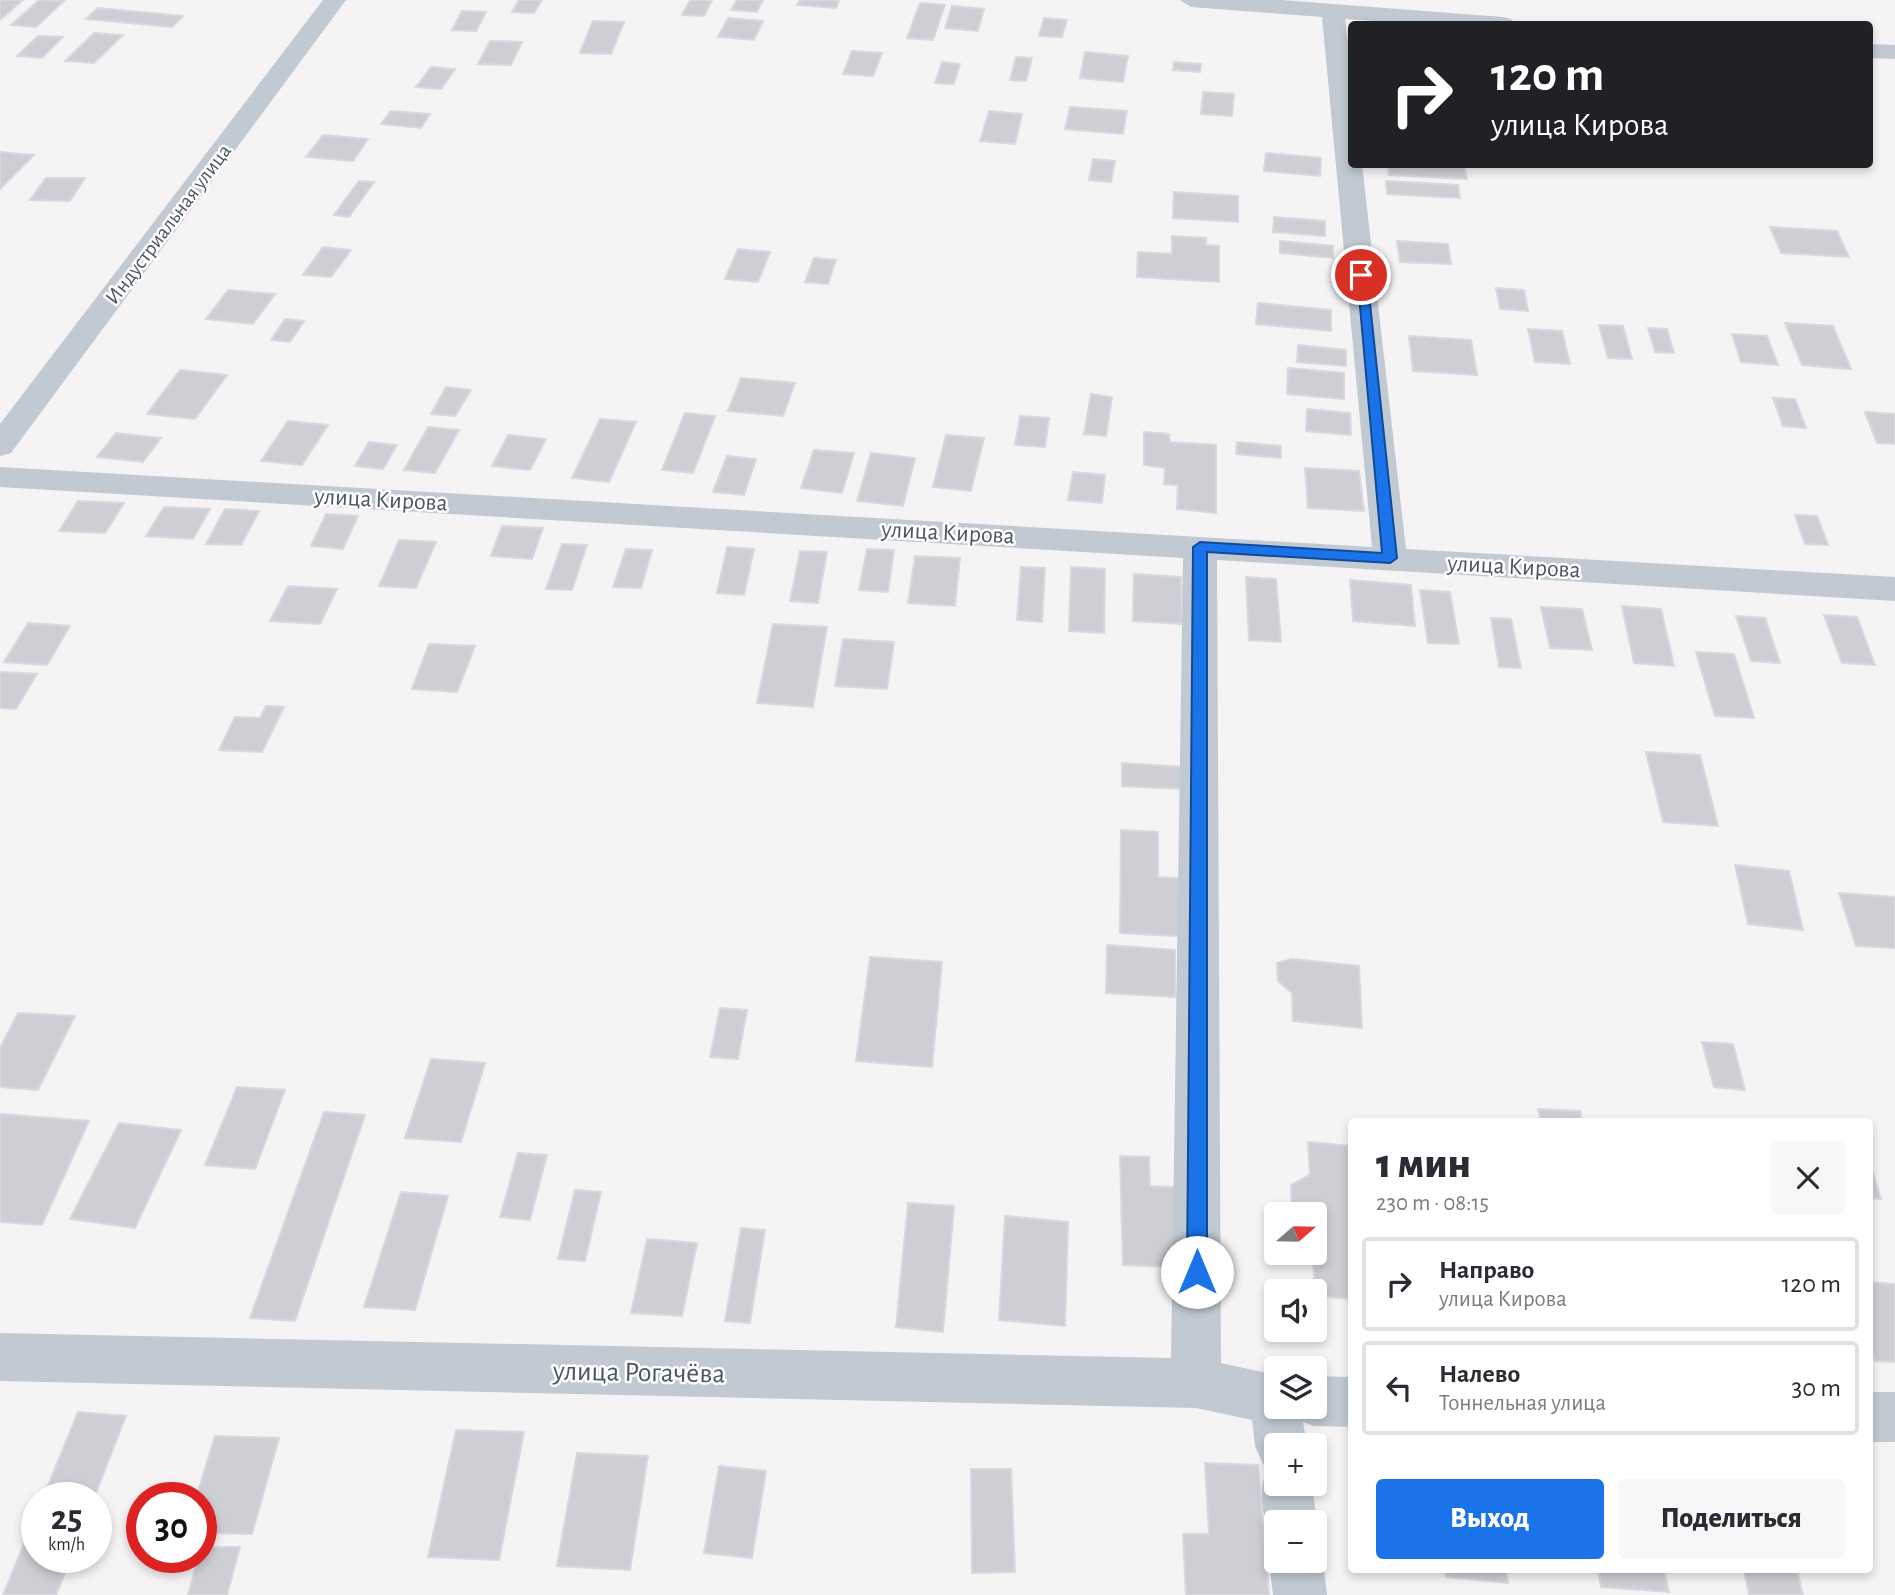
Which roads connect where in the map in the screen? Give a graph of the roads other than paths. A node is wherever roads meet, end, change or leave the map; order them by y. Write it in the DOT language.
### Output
graph roads {
  1 [pos="335,0"];
  2 [pos="1191,0"];
  3 [pos="1333,12"];
  4 [pos="1460,21"];
  5 [pos="1873,51"];
  6 [pos="1895,52"];
  7 [pos="1348,156"];
  8 [pos="1349,168"];
  9 [pos="0,446"];
  10 [pos="0,477"];
  11 [pos="1200,547"];
  12 [pos="1390,558"];
  13 [pos="1895,589"];
  14 [pos="0,1357"];
  15 [pos="1196,1383"];
  16 [pos="1264,1398"];
  17 [pos="1327,1401"];
  18 [pos="1348,1402"];
  19 [pos="1873,1417"];
  20 [pos="1895,1417"];
  21 [pos="1297,1573"];
  22 [pos="1300,1595"];
  1 -- 9 [label="street, Индустриальная улица"];
  2 -- 3 [label="street"];
  3 -- 4 [label="street"];
  3 -- 7 [label="street"];
  5 -- 6 [label="street"];
  8 -- 12 [label="street"];
  10 -- 11 [label="street, улица Кирова"];
  11 -- 12 [label="street, улица Кирова"];
  11 -- 15 [label="street"];
  12 -- 13 [label="street, улица Кирова"];
  14 -- 15 [label="street, улица Рогачёва"];
  15 -- 16 [label="street, улица Рогачёва"];
  17 -- 18 [label="street"];
  19 -- 20 [label="street"];
  21 -- 22 [label="street"];
}
